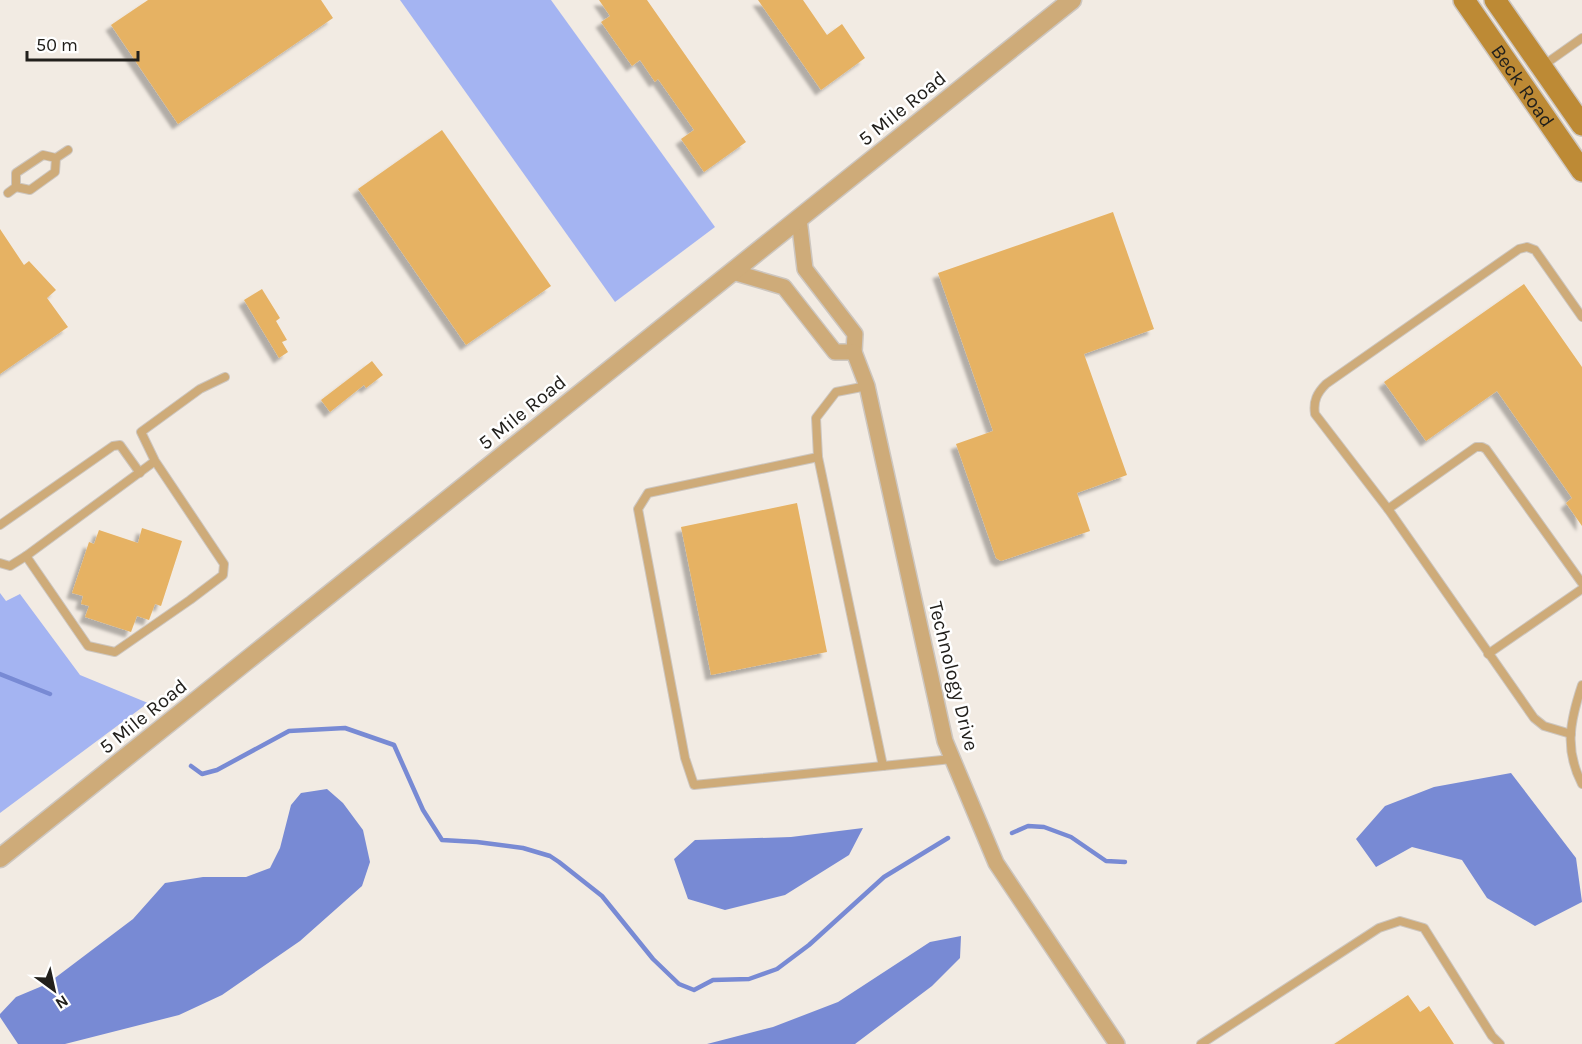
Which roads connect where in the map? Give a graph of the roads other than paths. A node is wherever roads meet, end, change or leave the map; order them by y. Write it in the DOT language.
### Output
graph roads {
  1 [pos="1072,0"];
  2 [pos="1464,0"];
  3 [pos="1495,0"];
  4 [pos="1582,38"];
  5 [pos="1541,67"];
  6 [pos="1582,125"];
  7 [pos="68,150"];
  8 [pos="56,158"];
  9 [pos="1582,171"];
  10 [pos="16,188"];
  11 [pos="8,193"];
  12 [pos="799,219"];
  13 [pos="733,272"];
  14 [pos="1582,317"];
  15 [pos="854,352"];
  16 [pos="225,377"];
  17 [pos="867,386"];
  18 [pos="818,457"];
  19 [pos="155,461"];
  20 [pos="140,473"];
  21 [pos="1388,509"];
  22 [pos="0,525"];
  23 [pos="26,556"];
  24 [pos="0,563"];
  25 [pos="1582,583"];
  26 [pos="1582,589"];
  27 [pos="1488,654"];
  28 [pos="1582,685"];
  29 [pos="1571,734"];
  30 [pos="952,759"];
  31 [pos="883,766"];
  32 [pos="1582,784"];
  33 [pos="0,858"];
  34 [pos="1117,1044"];
  35 [pos="1201,1044"];
  36 [pos="1500,1044"];
  1 -- 12 [label="street, 5 Mile Road"];
  2 -- 9 [label="main road, Beck Road"];
  3 -- 5 [label="main road, Beck Road"];
  4 -- 5 [label="lane"];
  5 -- 6 [label="main road, Beck Road"];
  7 -- 8 [label="lane"];
  8 -- 10 [label="lane"];
  8 -- 10 [label="lane"];
  10 -- 11 [label="lane"];
  12 -- 13 [label="street, 5 Mile Road"];
  12 -- 15 [label="street, Technology Drive"];
  13 -- 15 [label="street"];
  13 -- 33 [label="street, 5 Mile Road"];
  14 -- 21 [label="lane"];
  15 -- 17 [label="street, Technology Drive"];
  16 -- 19 [label="lane"];
  17 -- 18 [label="lane"];
  17 -- 30 [label="street, Technology Drive"];
  18 -- 31 [label="lane"];
  18 -- 31 [label="lane"];
  19 -- 20 [label="lane"];
  19 -- 23 [label="lane"];
  20 -- 22 [label="lane"];
  20 -- 23 [label="lane"];
  21 -- 25 [label="lane"];
  21 -- 27 [label="lane"];
  23 -- 24 [label="lane"];
  26 -- 27 [label="lane"];
  27 -- 29 [label="lane"];
  28 -- 29 [label="lane"];
  29 -- 32 [label="lane"];
  30 -- 31 [label="lane"];
  30 -- 34 [label="street, Technology Drive"];
  35 -- 36 [label="lane"];
}
